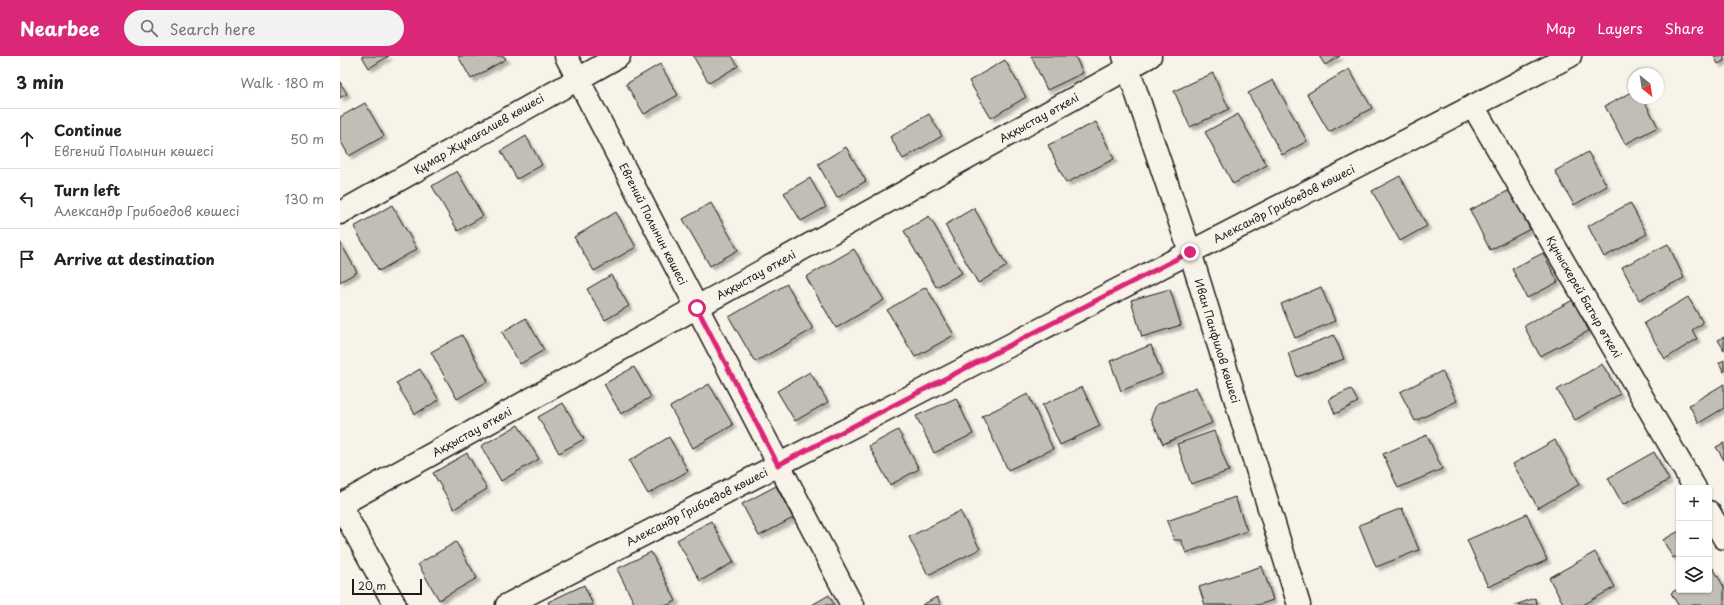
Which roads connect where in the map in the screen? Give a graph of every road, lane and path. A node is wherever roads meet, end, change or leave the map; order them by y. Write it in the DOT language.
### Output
graph roads {
  1 [pos="566,56"];
  2 [pos="620,56"];
  3 [pos="1150,56"];
  4 [pos="1570,56"];
  5 [pos="1126,62"];
  6 [pos="578,78"];
  7 [pos="1473,106"];
  8 [pos="340,213"];
  9 [pos="1190,252"];
  10 [pos="697,308"];
  11 [pos="778,465"];
  12 [pos="1693,485"];
  13 [pos="340,505"];
  14 [pos="1712,517"];
  15 [pos="1724,538"];
  16 [pos="395,605"];
  17 [pos="507,605"];
  18 [pos="852,605"];
  19 [pos="1299,605"];
  1 -- 6 [label="street, Евгений Полынин көшесі"];
  2 -- 6 [label="street, Құмар Жұмағалиев көшесі"];
  3 -- 5 [label="street, Аққыстау өткелі"];
  4 -- 7 [label="street, Александр Грибоедов көшесі"];
  5 -- 9 [label="street, Иван Панфилов көшесі"];
  5 -- 10 [label="street, Аққыстау өткелі"];
  6 -- 8 [label="street, Құмар Жұмағалиев көшесі"];
  6 -- 10 [label="street, Евгений Полынин көшесі"];
  7 -- 9 [label="street, Александр Грибоедов көшесі"];
  7 -- 12 [label="street, Құныскерей Батыр өткелі"];
  9 -- 11 [label="street, Александр Грибоедов көшесі"];
  9 -- 19 [label="street, Иван Панфилов көшесі"];
  10 -- 11 [label="street, Евгений Полынин көшесі"];
  10 -- 13 [label="street, Аққыстау өткелі"];
  11 -- 17 [label="street, Александр Грибоедов көшесі"];
  11 -- 18 [label="street, Евгений Полынин көшесі"];
  13 -- 16 [label="street"];
  14 -- 15 [label="street"];
}
